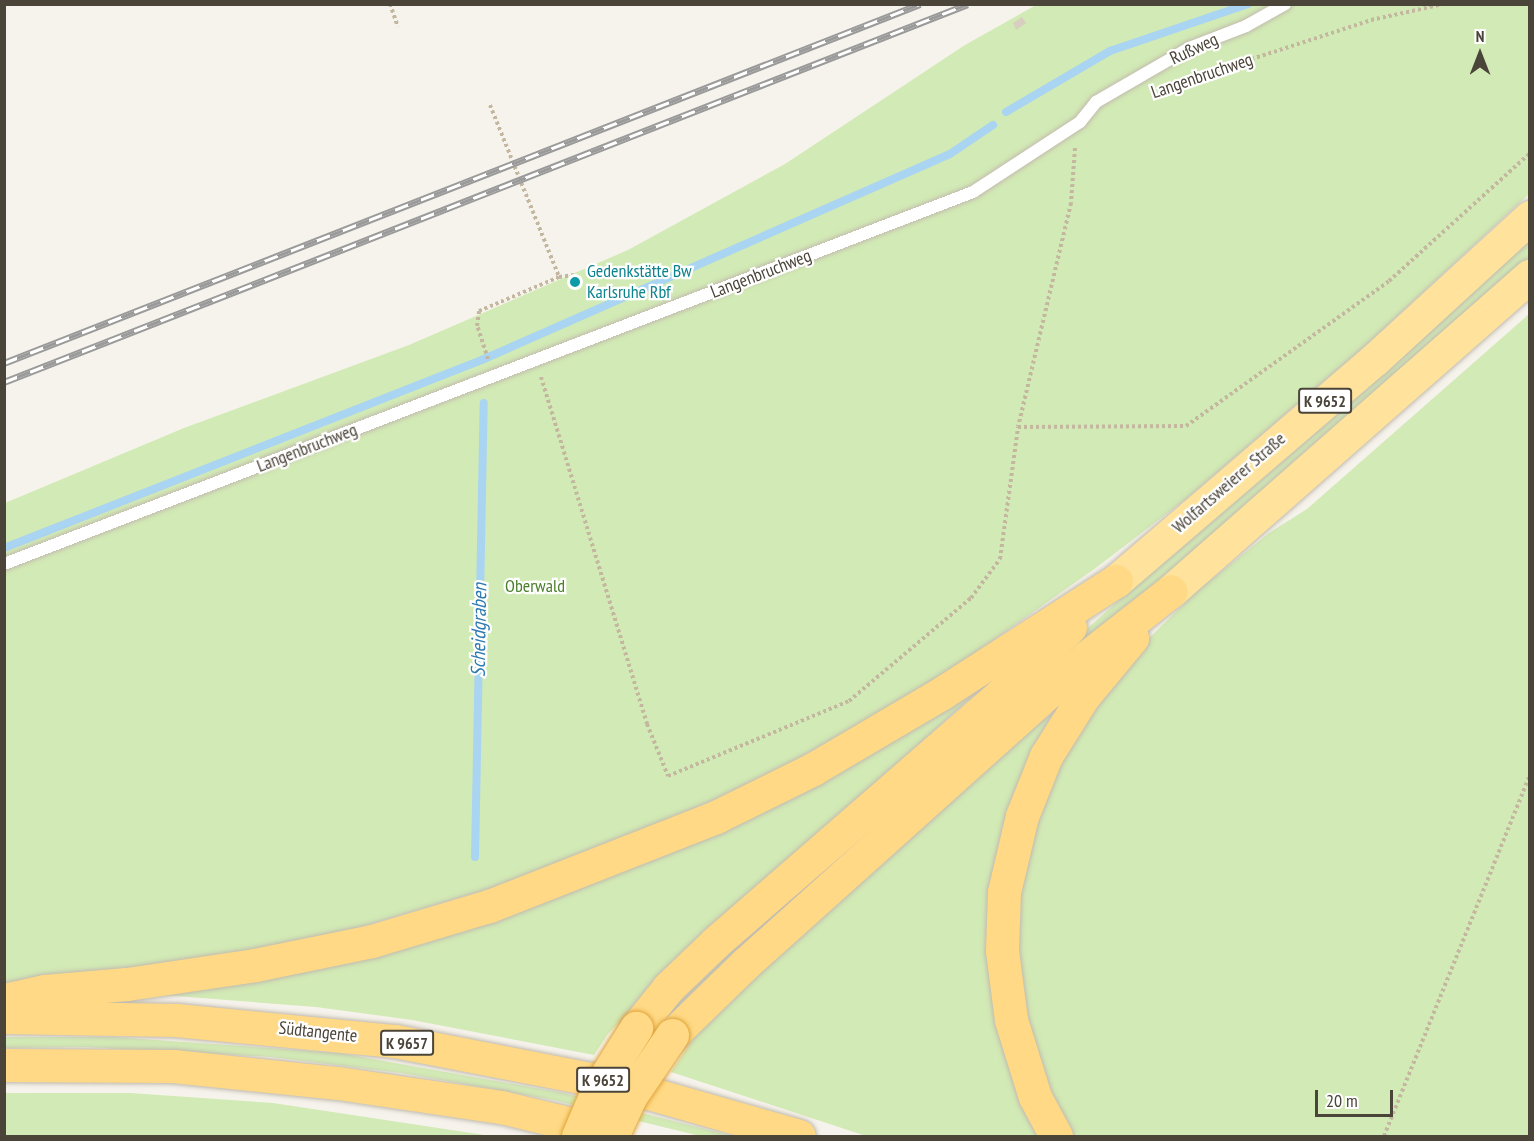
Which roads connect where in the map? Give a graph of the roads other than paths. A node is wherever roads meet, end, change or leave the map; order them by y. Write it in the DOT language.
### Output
graph roads {
  1 [pos="1285,4"];
  2 [pos="1080,122"];
  3 [pos="1530,217"];
  4 [pos="1530,276"];
  5 [pos="4,564"];
  6 [pos="1116,581"];
  7 [pos="1171,591"];
  8 [pos="4,1000"];
  9 [pos="4,1017"];
  10 [pos="4,1065"];
  11 [pos="578,1137"];
  12 [pos="612,1137"];
  13 [pos="622,1137"];
  14 [pos="799,1137"];
  15 [pos="1056,1137"];
  1 -- 2 [label="lane, Rußweg"];
  2 -- 5 [label="lane, Langenbruchweg"];
  3 -- 6 [label="main road, Wolfartsweierer Straße / K 9652"];
  4 -- 7 [label="main road, K 9652"];
  6 -- 8 [label="highway"];
  6 -- 11 [label="highway, K 9652, bridge"];
  7 -- 12 [label="highway, bridge"];
  7 -- 15 [label="highway"];
  9 -- 14 [label="highway, Südtangente / K 9657"];
  10 -- 13 [label="highway"];
}
